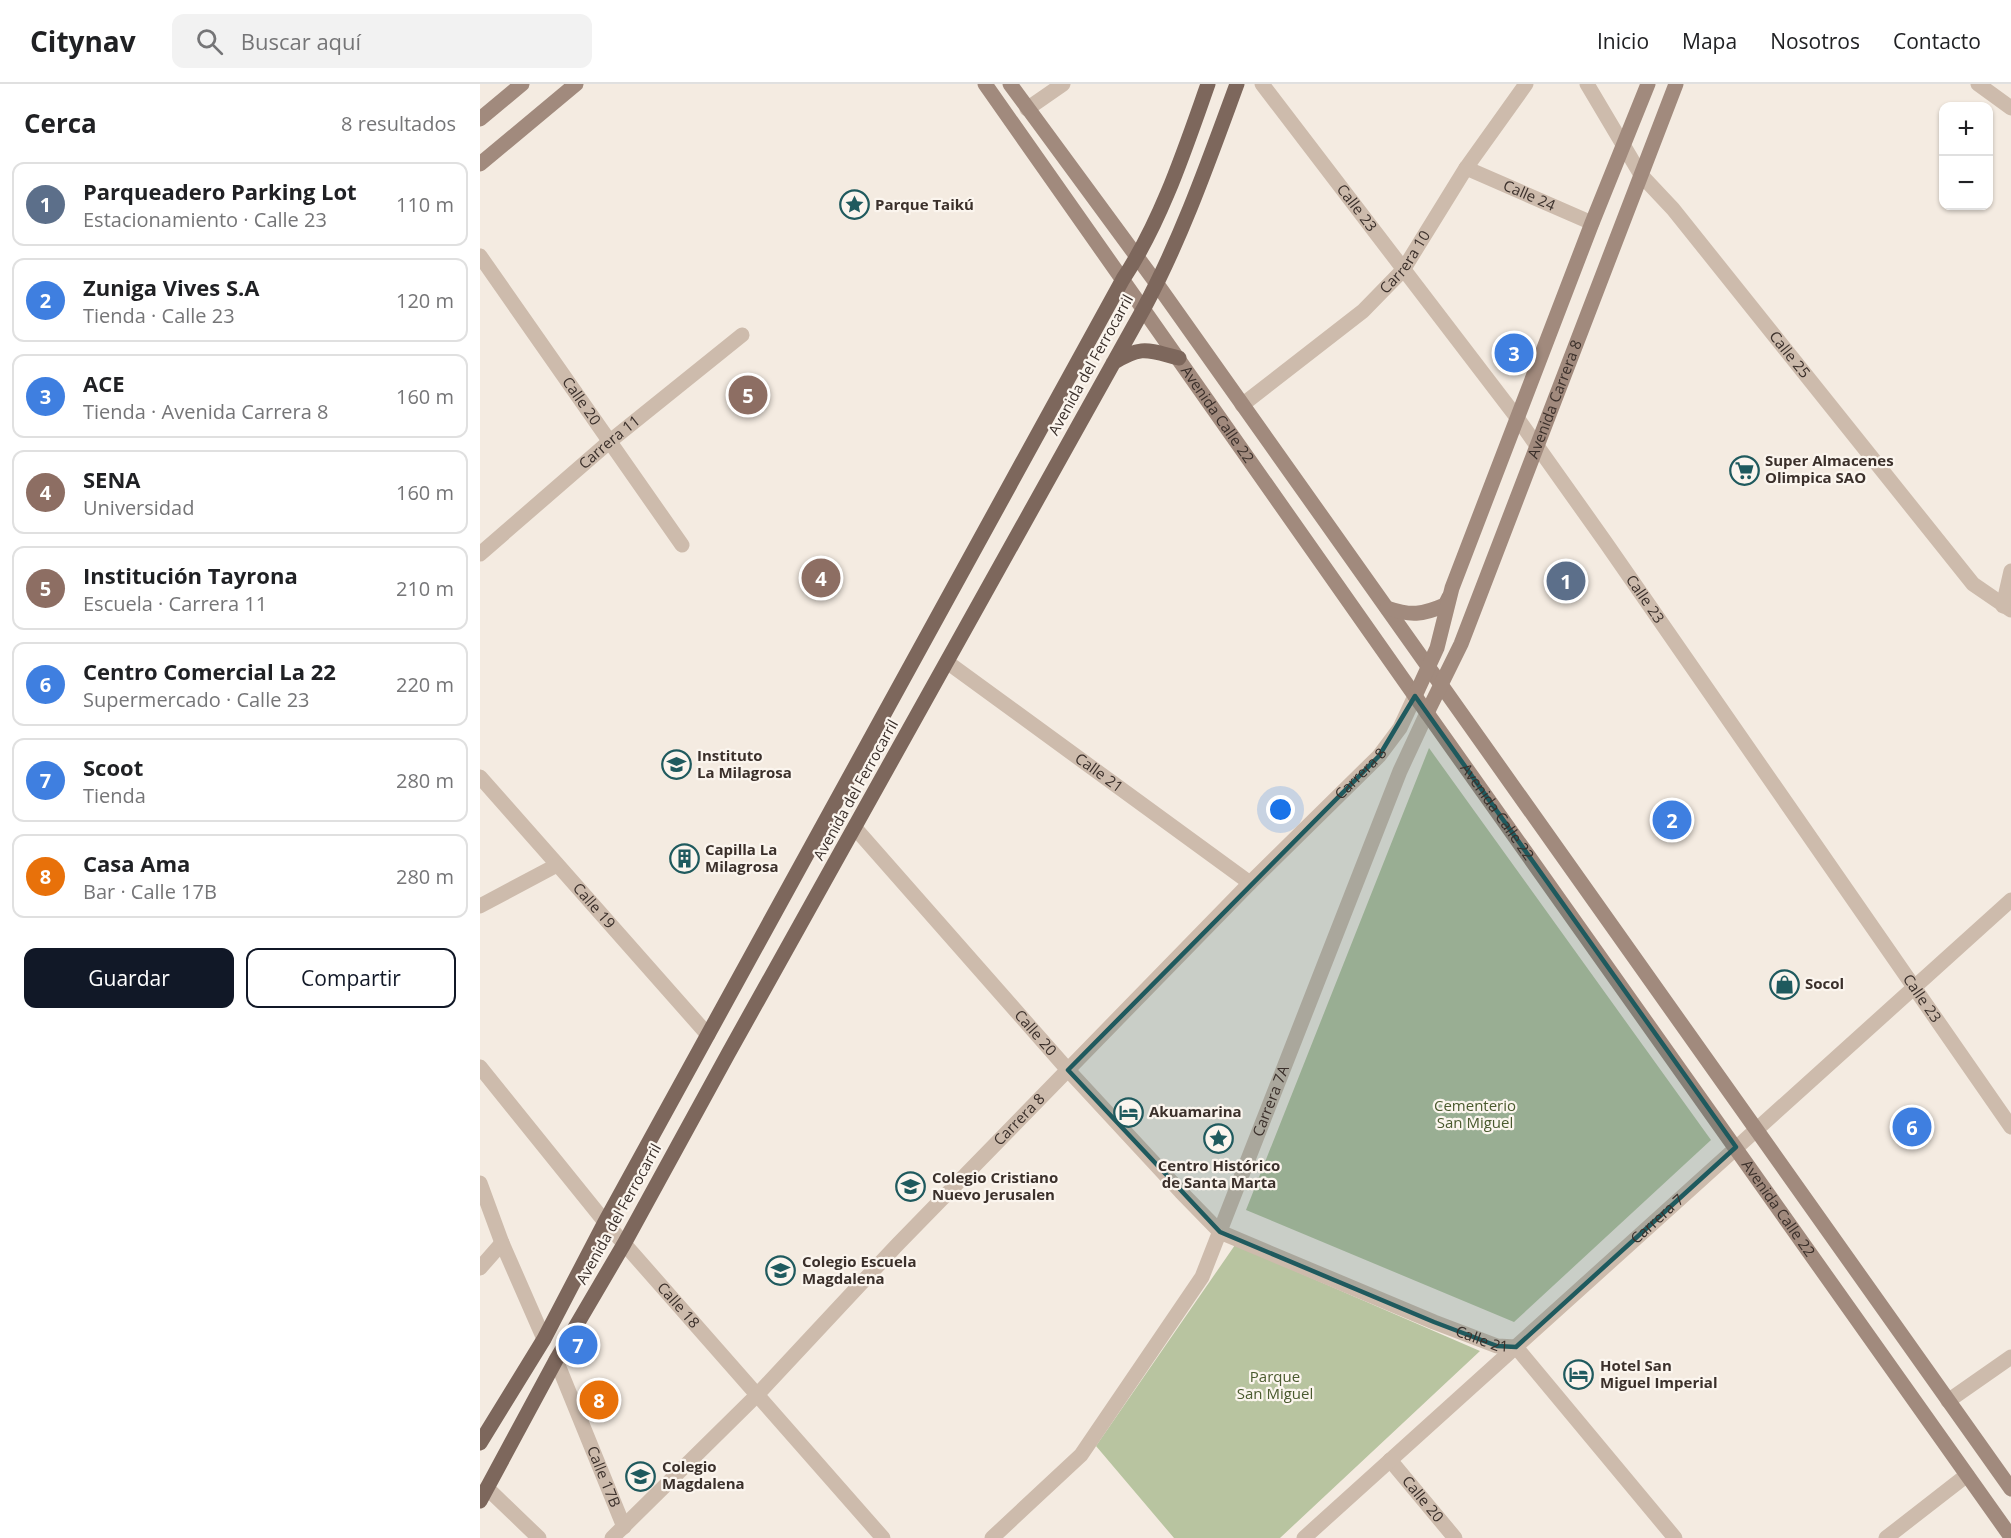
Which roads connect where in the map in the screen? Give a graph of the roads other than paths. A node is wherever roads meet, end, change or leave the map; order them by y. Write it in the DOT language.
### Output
graph roads {
  1 [pos="522,84"];
  2 [pos="576,84"];
  3 [pos="985,84"];
  4 [pos="1010,84"];
  5 [pos="1063,84"];
  6 [pos="1208,84"];
  7 [pos="1237,84"];
  8 [pos="1262,84"];
  9 [pos="1526,84"];
  10 [pos="1587,84"];
  11 [pos="1648,84"];
  12 [pos="1676,84"];
  13 [pos="1978,84"];
  14 [pos="2011,108"];
  15 [pos="1027,109"];
  16 [pos="480,119"];
  17 [pos="1624,146"];
  18 [pos="480,164"];
  19 [pos="1466,168"];
  20 [pos="1641,175"];
  21 [pos="1592,223"];
  22 [pos="480,256"];
  23 [pos="1138,258"];
  24 [pos="1403,270"];
  25 [pos="1123,279"];
  26 [pos="1157,284"];
  27 [pos="1144,308"];
  28 [pos="742,335"];
  29 [pos="1179,358"];
  30 [pos="1111,365"];
  31 [pos="1242,405"];
  32 [pos="1518,419"];
  33 [pos="609,442"];
  34 [pos="1537,445"];
  35 [pos="682,545"];
  36 [pos="480,554"];
  37 [pos="2011,570"];
  38 [pos="1452,588"];
  39 [pos="1387,608"];
  40 [pos="2007,608"];
  41 [pos="947,662"];
  42 [pos="1428,666"];
  43 [pos="1441,685"];
  44 [pos="1415,696"];
  45 [pos="1427,713"];
  46 [pos="480,777"];
  47 [pos="855,828"];
  48 [pos="557,865"];
  49 [pos="1250,883"];
  50 [pos="2011,900"];
  51 [pos="480,906"];
  52 [pos="1914,987"];
  53 [pos="708,1035"];
  54 [pos="480,1067"];
  55 [pos="1068,1070"];
  56 [pos="2011,1127"];
  57 [pos="1756,1129"];
  58 [pos="1736,1147"];
  59 [pos="480,1183"];
  60 [pos="605,1222"];
  61 [pos="1220,1232"];
  62 [pos="502,1243"];
  63 [pos="624,1244"];
  64 [pos="480,1268"];
  65 [pos="544,1339"];
  66 [pos="1516,1347"];
  67 [pos="2011,1357"];
  68 [pos="556,1360"];
  69 [pos="757,1395"];
  70 [pos="1948,1401"];
  71 [pos="480,1443"];
  72 [pos="1390,1460"];
  73 [pos="1967,1475"];
  74 [pos="2011,1489"];
  75 [pos="484,1495"];
  76 [pos="624,1527"];
  77 [pos="2011,1537"];
  78 [pos="539,1538"];
  79 [pos="612,1538"];
  80 [pos="883,1538"];
  81 [pos="992,1538"];
  82 [pos="1304,1538"];
  83 [pos="1455,1538"];
  84 [pos="1675,1538"];
  85 [pos="1886,1538"];
  1 -- 16 [label="main road"];
  2 -- 18 [label="main road"];
  3 -- 25 [label="main road, Avenida Calle 22"];
  4 -- 15 [label="main road, Avenida Calle 22"];
  5 -- 15 [label="street"];
  6 -- 23 [label="main road, Avenida del Ferrocarril"];
  7 -- 26 [label="main road, Avenida del Ferrocarril"];
  8 -- 24 [label="street, Calle 23"];
  9 -- 19 [label="street, Carrera 10"];
  10 -- 17 [label="street, Calle 25"];
  11 -- 17 [label="main road, Avenida Carrera 8"];
  12 -- 20 [label="main road, Avenida Carrera 8"];
  13 -- 14 [label="street"];
  15 -- 23 [label="main road, Avenida Calle 22"];
  17 -- 20 [label="street, Calle 25"];
  17 -- 21 [label="main road, Avenida Carrera 8"];
  19 -- 21 [label="street, Calle 24"];
  19 -- 24 [label="street, Carrera 10"];
  20 -- 34 [label="main road, Avenida Carrera 8"];
  20 -- 40 [label="street, Calle 25"];
  21 -- 32 [label="main road, Avenida Carrera 8"];
  22 -- 33 [label="street, Calle 20"];
  23 -- 25 [label="main road, Avenida del Ferrocarril"];
  23 -- 26 [label="main road, Avenida Calle 22"];
  24 -- 31 [label="street, Carrera 10"];
  24 -- 32 [label="street, Calle 23"];
  25 -- 27 [label="main road, Avenida Calle 22"];
  25 -- 53 [label="main road, Avenida del Ferrocarril"];
  26 -- 27 [label="main road, Avenida del Ferrocarril"];
  26 -- 31 [label="main road, Avenida Calle 22"];
  27 -- 29 [label="main road, Avenida Calle 22"];
  27 -- 30 [label="main road, Avenida del Ferrocarril"];
  28 -- 33 [label="street, Carrera 11"];
  29 -- 30 [label="main road"];
  29 -- 44 [label="main road, Avenida Calle 22"];
  30 -- 41 [label="main road, Avenida del Ferrocarril"];
  31 -- 39 [label="main road, Avenida Calle 22"];
  32 -- 34 [label="street, Calle 23"];
  32 -- 38 [label="main road, Avenida Carrera 8"];
  33 -- 35 [label="street, Calle 20"];
  33 -- 36 [label="street, Carrera 11"];
  34 -- 43 [label="main road, Avenida Carrera 8"];
  34 -- 52 [label="street, Calle 23"];
  37 -- 40 [label="street"];
  38 -- 39 [label="main road"];
  38 -- 42 [label="main road, Avenida Carrera 8"];
  39 -- 42 [label="main road, Avenida Calle 22"];
  41 -- 47 [label="main road, Avenida del Ferrocarril"];
  41 -- 49 [label="street, Calle 21"];
  42 -- 43 [label="main road, Avenida Calle 22"];
  42 -- 44 [label="main road, Avenida Carrera 8"];
  43 -- 45 [label="main road, Avenida Carrera 8"];
  43 -- 57 [label="main road, Avenida Calle 22"];
  44 -- 45 [label="main road, Avenida Calle 22"];
  44 -- 49 [label="street, Carrera 8"];
  45 -- 58 [label="main road, Avenida Calle 22"];
  45 -- 61 [label="street, Carrera 7A"];
  46 -- 48 [label="street, Calle 19"];
  47 -- 55 [label="street, Calle 20"];
  47 -- 63 [label="main road, Avenida del Ferrocarril"];
  48 -- 51 [label="street"];
  48 -- 53 [label="street, Calle 19"];
  49 -- 55 [label="street, Carrera 8"];
  50 -- 52 [label="street, Carrera 7"];
  52 -- 56 [label="street, Calle 23"];
  52 -- 57 [label="street, Carrera 7"];
  53 -- 60 [label="main road, Avenida del Ferrocarril"];
  54 -- 60 [label="street, Calle 18"];
  55 -- 61 [label="street, Calle 20"];
  55 -- 69 [label="street, Carrera 8"];
  57 -- 58 [label="street, Carrera 7"];
  57 -- 70 [label="main road, Avenida Calle 22"];
  58 -- 66 [label="street, Carrera 7"];
  58 -- 73 [label="main road, Avenida Calle 22"];
  59 -- 62 [label="street"];
  60 -- 63 [label="street, Calle 18"];
  60 -- 65 [label="main road, Avenida del Ferrocarril"];
  61 -- 66 [label="street, Calle 21"];
  61 -- 81 [label="street, Carrera 7A"];
  62 -- 64 [label="street"];
  62 -- 65 [label="street"];
  63 -- 68 [label="main road, Avenida del Ferrocarril"];
  63 -- 69 [label="street, Calle 18"];
  65 -- 71 [label="main road, Avenida del Ferrocarril"];
  66 -- 72 [label="street, Carrera 7"];
  66 -- 84 [label="street, Calle 21"];
  67 -- 70 [label="street"];
  68 -- 75 [label="main road, Avenida del Ferrocarril"];
  68 -- 76 [label="street, Calle 17B"];
  69 -- 76 [label="street, Carrera 8"];
  69 -- 80 [label="street, Calle 18"];
  70 -- 74 [label="main road, Avenida Calle 22"];
  72 -- 82 [label="street, Carrera 7"];
  72 -- 83 [label="street, Calle 20"];
  73 -- 77 [label="main road, Avenida Calle 22"];
  73 -- 85 [label="street"];
  75 -- 78 [label="street"];
  76 -- 79 [label="street, Carrera 8"];
}
